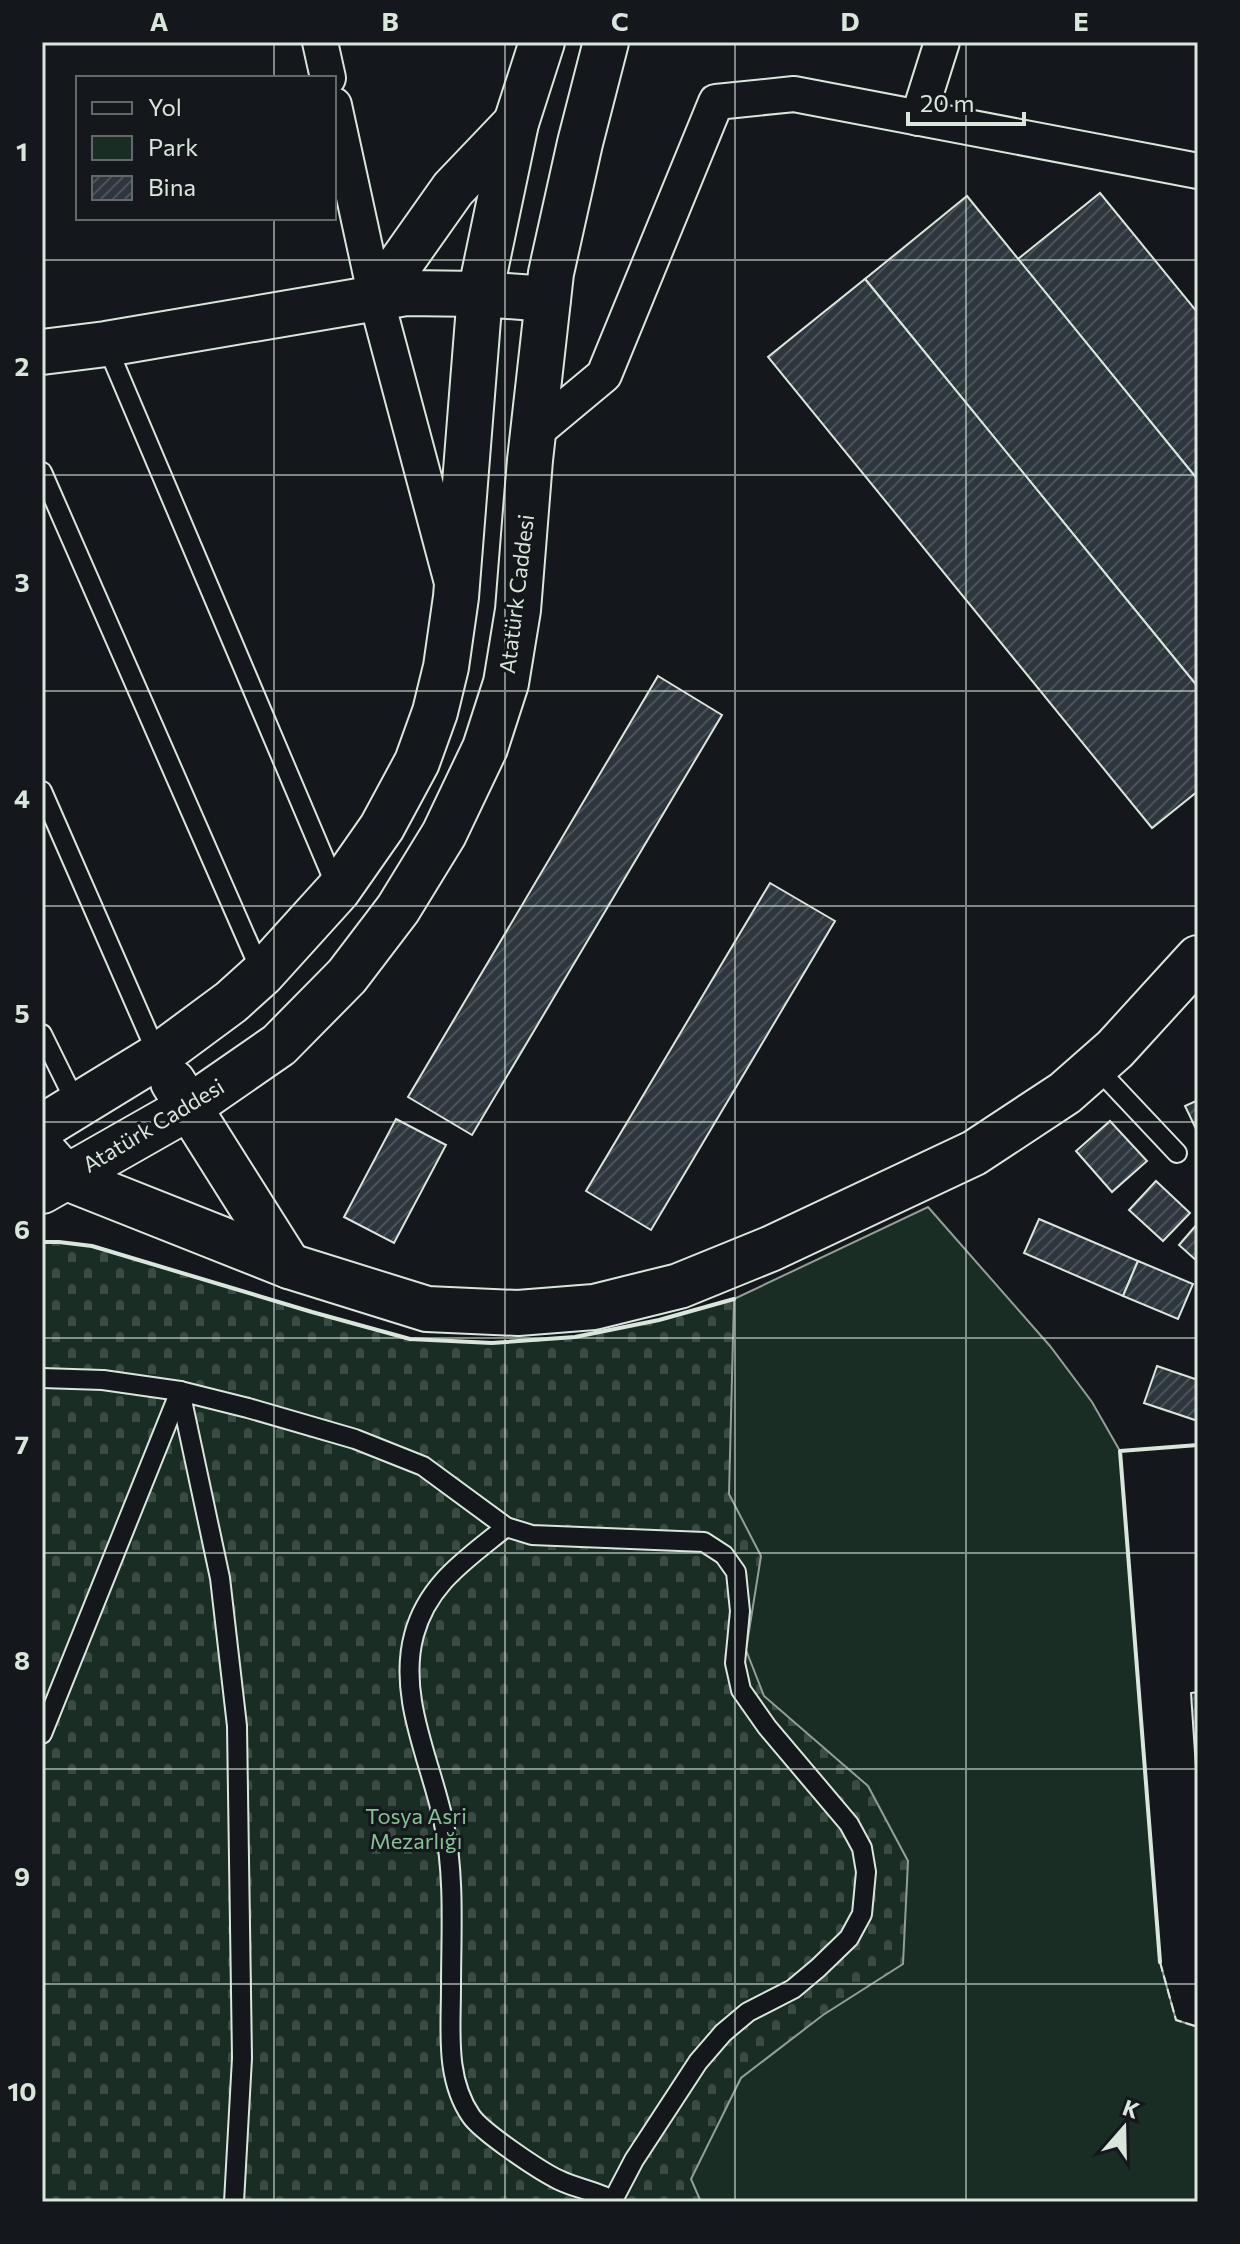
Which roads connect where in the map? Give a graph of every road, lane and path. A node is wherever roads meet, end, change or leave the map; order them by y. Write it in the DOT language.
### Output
graph roads {
  1 [pos="320,42"];
  2 [pos="542,42"];
  3 [pos="606,42"];
  4 [pos="942,42"];
  5 [pos="328,76"];
  6 [pos="336,114"];
  7 [pos="918,118"];
  8 [pos="516,123"];
  9 [pos="1198,171"];
  10 [pos="480,294"];
  11 [pos="376,298"];
  12 [pos="548,299"];
  13 [pos="42,333"];
  14 [pos="106,344"];
  15 [pos="42,352"];
  16 [pos="532,435"];
  17 [pos="42,472"];
  18 [pos="456,597"];
  19 [pos="42,791"];
  20 [pos="338,890"];
  21 [pos="1198,958"];
  22 [pos="262,974"];
  23 [pos="42,1034"];
  24 [pos="158,1056"];
  25 [pos="1095,1066"];
  26 [pos="188,1108"];
  27 [pos="60,1116"];
  28 [pos="1177,1153"];
  29 [pos="50,1173"];
  30 [pos="289,1266"];
  31 [pos="42,1378"];
  32 [pos="180,1391"];
  33 [pos="506,1527"];
  34 [pos="42,1734"];
  35 [pos="614,2201"];
  36 [pos="234,2202"];
  1 -- 5 [label="street"];
  2 -- 8 [label="main road"];
  3 -- 12 [label="main road, Atatürk Caddesi"];
  4 -- 7 [label="street"];
  6 -- 11 [label="street"];
  7 -- 9 [label="street"];
  7 -- 16 [label="street"];
  8 -- 10 [label="main road"];
  8 -- 11 [label="main road"];
  10 -- 11 [label="main road"];
  10 -- 12 [label="main road"];
  10 -- 18 [label="main road"];
  11 -- 14 [label="main road"];
  11 -- 18 [label="street"];
  12 -- 16 [label="main road, Atatürk Caddesi"];
  13 -- 15 [label="lane"];
  14 -- 15 [label="main road"];
  14 -- 20 [label="lane"];
  16 -- 26 [label="main road, Atatürk Caddesi"];
  17 -- 22 [label="lane"];
  18 -- 20 [label="main road"];
  19 -- 24 [label="lane"];
  20 -- 22 [label="main road"];
  21 -- 25 [label="main road"];
  22 -- 24 [label="main road"];
  23 -- 27 [label="lane"];
  24 -- 26 [label="main road"];
  24 -- 27 [label="main road"];
  25 -- 28 [label="lane"];
  25 -- 30 [label="main road"];
  26 -- 29 [label="main road, Atatürk Caddesi"];
  26 -- 30 [label="main road"];
  29 -- 30 [label="main road"];
  31 -- 32 [label="lane"];
  32 -- 33 [label="lane"];
  32 -- 34 [label="lane"];
  32 -- 36 [label="lane"];
  33 -- 35 [label="lane"];
  33 -- 35 [label="lane"];
}
